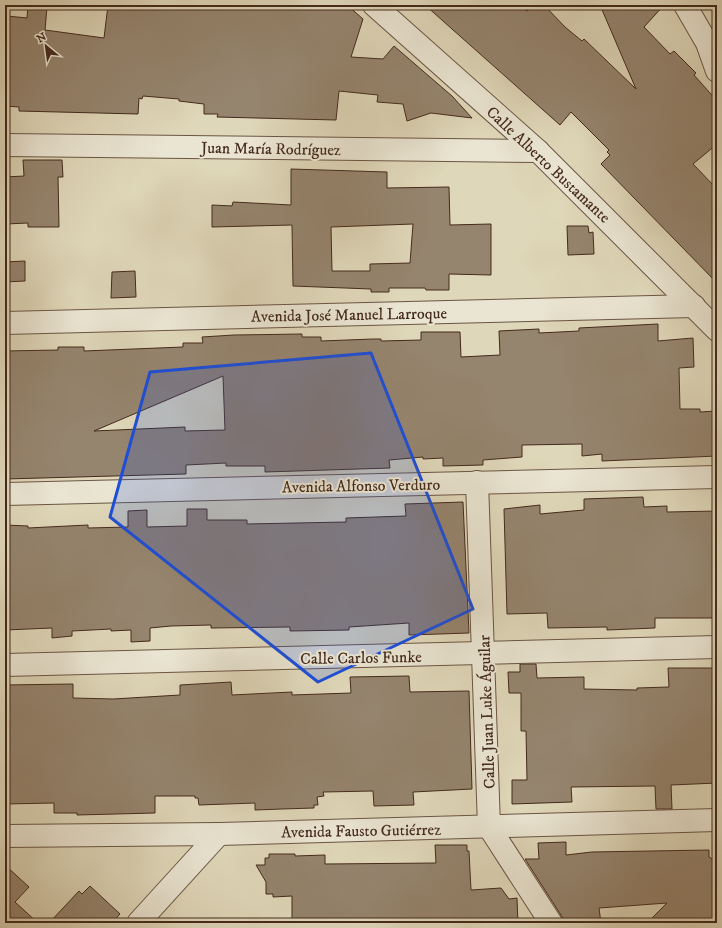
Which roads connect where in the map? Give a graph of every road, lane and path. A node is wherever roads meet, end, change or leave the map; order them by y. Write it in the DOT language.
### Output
graph roads {
  1 [pos="374,5"];
  2 [pos="685,5"];
  3 [pos="717,71"];
  4 [pos="5,145"];
  5 [pos="538,151"];
  6 [pos="694,306"];
  7 [pos="5,323"];
  8 [pos="717,330"];
  9 [pos="717,477"];
  10 [pos="477,482"];
  11 [pos="5,494"];
  12 [pos="717,647"];
  13 [pos="484,654"];
  14 [pos="5,665"];
  15 [pos="717,820"];
  16 [pos="490,827"];
  17 [pos="219,834"];
  18 [pos="5,836"];
  19 [pos="138,923"];
  20 [pos="551,923"];
  1 -- 5 [label="street, Calle Alberto Bustamante"];
  2 -- 3 [label="street"];
  4 -- 5 [label="street, Juan María Rodríguez"];
  5 -- 6 [label="street, Calle Alberto Bustamante"];
  6 -- 7 [label="street, Avenida José Manuel Larroque"];
  6 -- 8 [label="street, Calle Alberto Bustamante"];
  9 -- 10 [label="street, Avenida Alfonso Verduro"];
  10 -- 11 [label="street, Avenida Alfonso Verduro"];
  10 -- 13 [label="street, Calle Juan Luke Águilar"];
  12 -- 13 [label="street, Calle Carlos Funke"];
  13 -- 14 [label="street, Calle Carlos Funke"];
  13 -- 16 [label="street, Calle Juan Luke Águilar"];
  15 -- 16 [label="street, Avenida Fausto Gutiérrez"];
  16 -- 17 [label="street, Avenida Fausto Gutiérrez"];
  16 -- 20 [label="street"];
  17 -- 18 [label="street, Avenida Fausto Gutiérrez"];
  17 -- 19 [label="street"];
}
